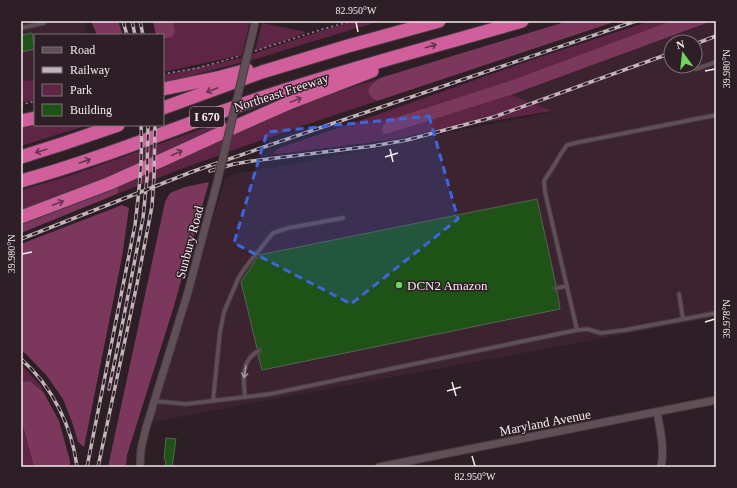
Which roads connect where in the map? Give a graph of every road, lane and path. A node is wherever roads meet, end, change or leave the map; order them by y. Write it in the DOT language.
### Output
graph roads {
  1 [pos="43,21"];
  2 [pos="353,21"];
  3 [pos="438,21"];
  4 [pos="522,21"];
  5 [pos="255,22"];
  6 [pos="21,28"];
  7 [pos="254,52"];
  8 [pos="240,56"];
  9 [pos="394,57"];
  10 [pos="716,62"];
  11 [pos="703,67"];
  12 [pos="164,74"];
  13 [pos="164,89"];
  14 [pos="34,102"];
  15 [pos="21,105"];
  16 [pos="164,108"];
  17 [pos="716,115"];
  18 [pos="34,118"];
  19 [pos="21,120"];
  20 [pos="115,126"];
  21 [pos="21,157"];
  22 [pos="21,181"];
  23 [pos="21,217"];
  24 [pos="343,218"];
  25 [pos="567,286"];
  26 [pos="556,288"];
  27 [pos="679,294"];
  28 [pos="716,313"];
  29 [pos="683,319"];
  30 [pos="577,330"];
  31 [pos="258,351"];
  32 [pos="245,397"];
  33 [pos="213,400"];
  34 [pos="716,400"];
  35 [pos="154,401"];
  36 [pos="657,412"];
  37 [pos="140,467"];
  38 [pos="379,467"];
  39 [pos="661,467"];
  1 -- 6 [label="lane"];
  2 -- 7 [label="path"];
  3 -- 13 [label="highway"];
  3 -- 16 [label="highway, Northeast Freeway / I 670, one-way"];
  9 -- 4 [label="highway, Northeast Freeway / I 670, one-way"];
  5 -- 35 [label="street, Sunbury Road, bridge"];
  8 -- 12 [label="path"];
  22 -- 9 [label="highway, Northeast Freeway / I 670, one-way"];
  23 -- 9 [label="highway, one-way"];
  10 -- 11 [label="lane"];
  14 -- 15 [label="path"];
  17 -- 25 [label="lane"];
  18 -- 19 [label="highway"];
  20 -- 21 [label="highway, one-way"];
  24 -- 33 [label="lane"];
  25 -- 26 [label="lane"];
  25 -- 30 [label="lane"];
  27 -- 29 [label="lane"];
  28 -- 29 [label="lane"];
  29 -- 30 [label="lane"];
  30 -- 32 [label="lane"];
  31 -- 32 [label="lane, one-way"];
  32 -- 33 [label="lane"];
  33 -- 35 [label="lane"];
  34 -- 36 [label="street, Maryland Avenue"];
  35 -- 37 [label="street, Sunbury Road"];
  36 -- 38 [label="street, Maryland Avenue"];
  36 -- 39 [label="street"];
}
